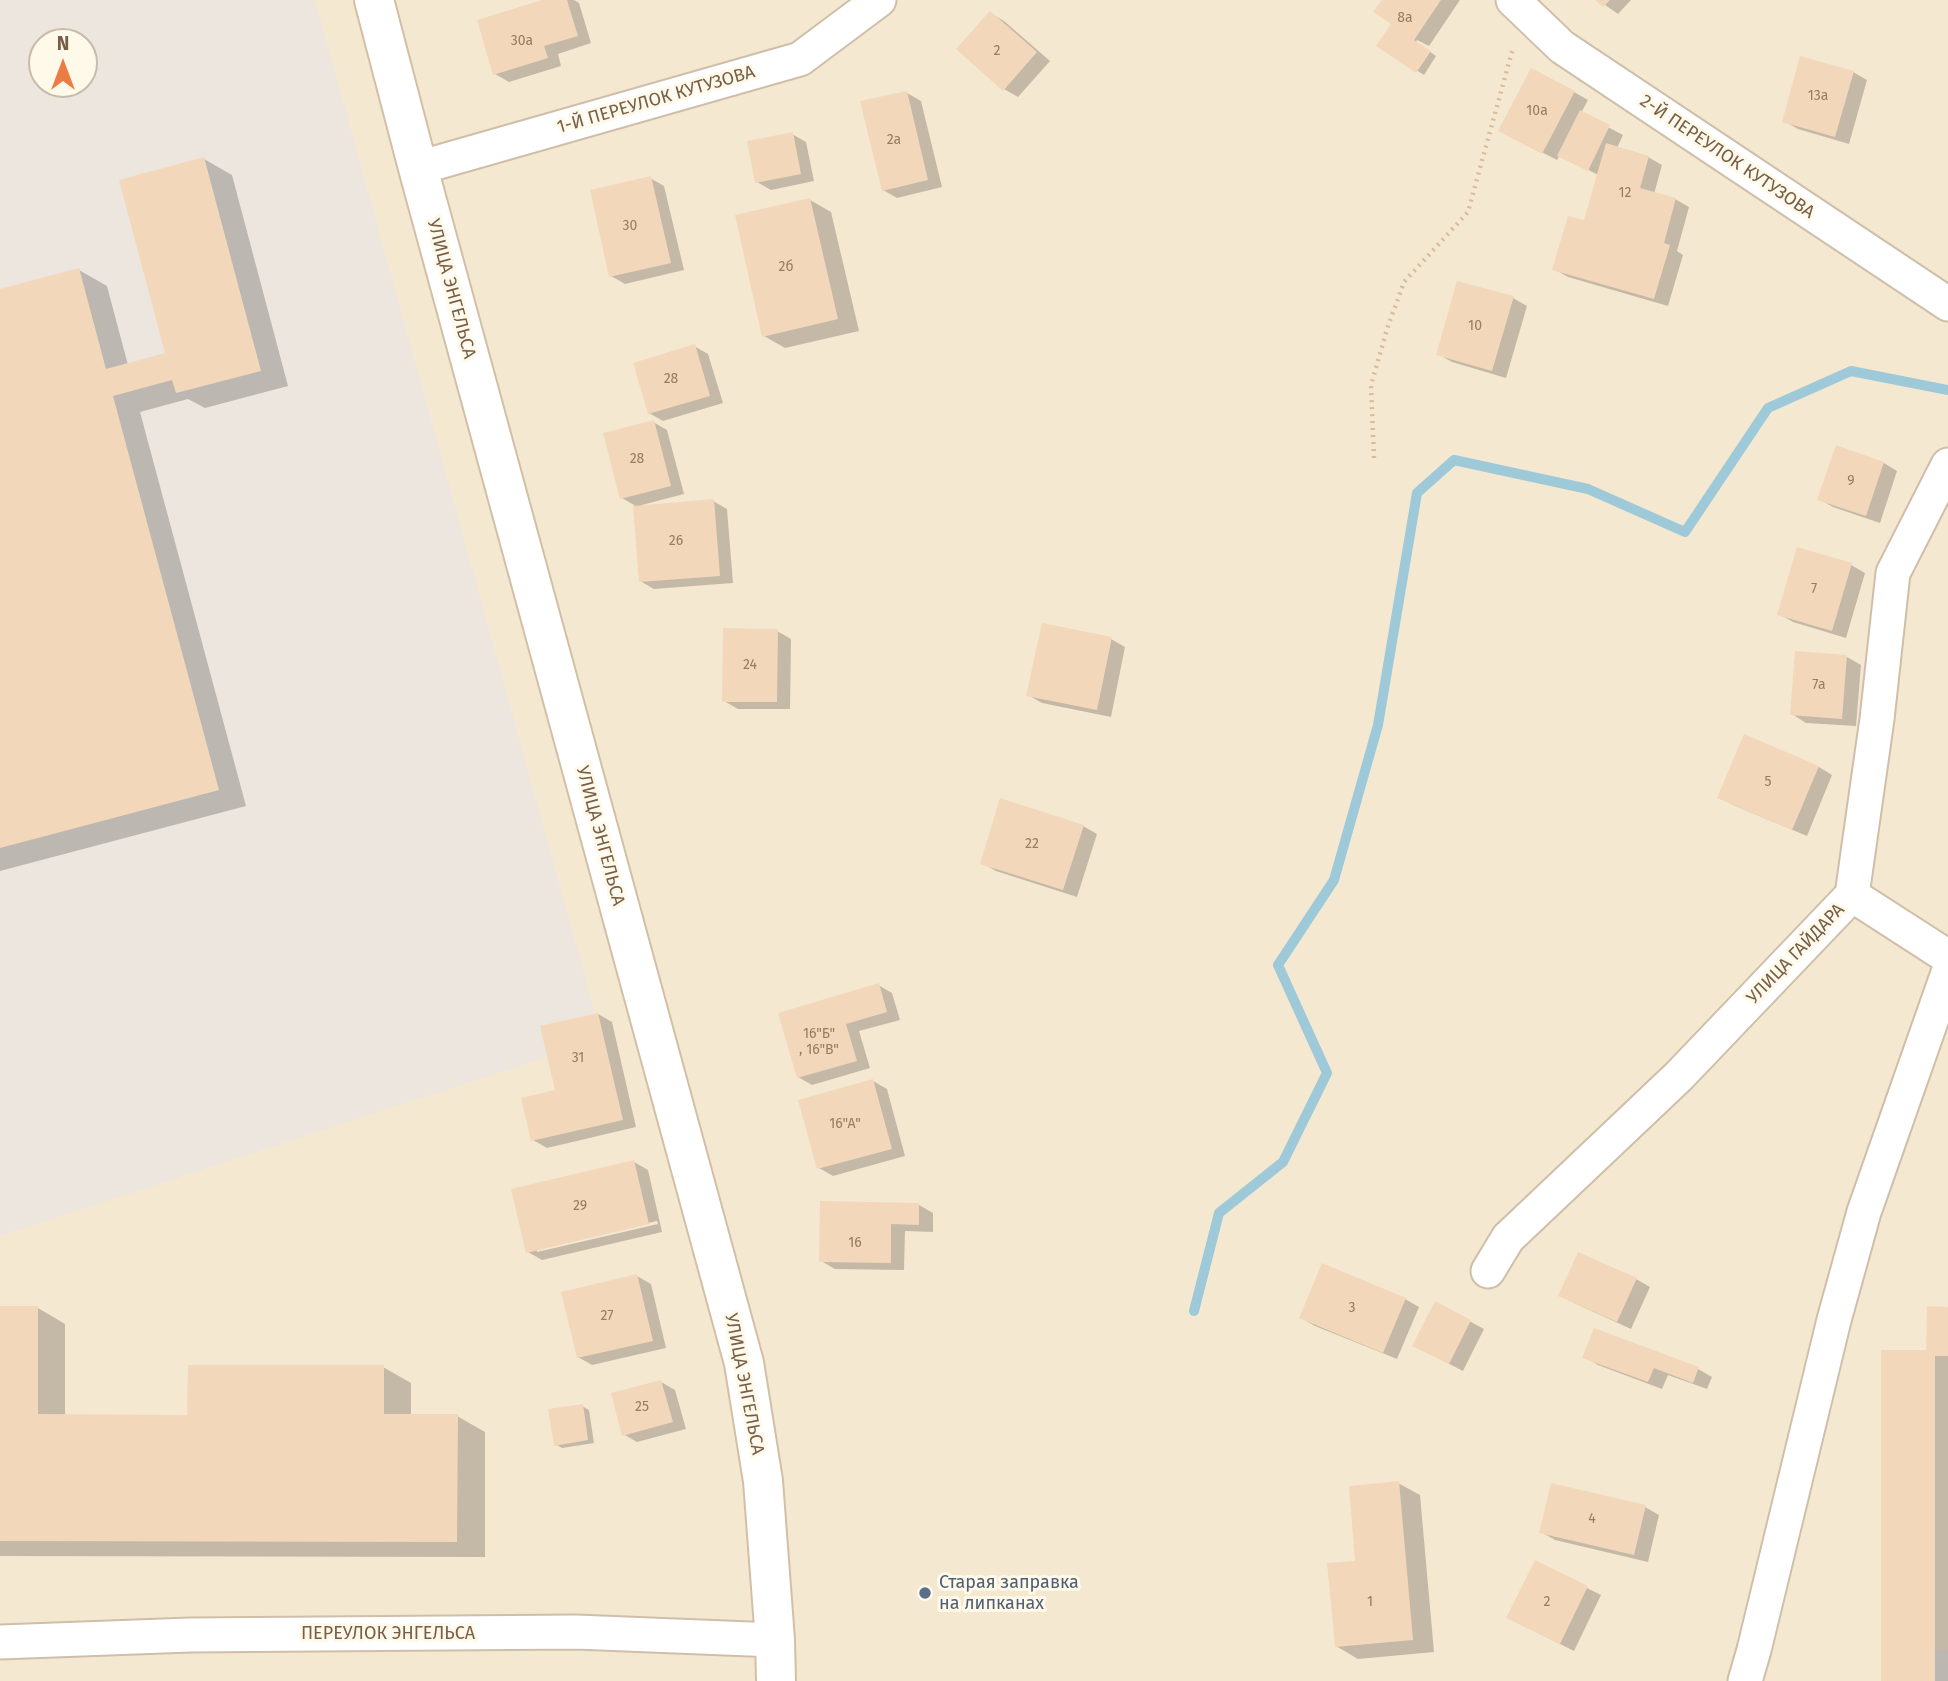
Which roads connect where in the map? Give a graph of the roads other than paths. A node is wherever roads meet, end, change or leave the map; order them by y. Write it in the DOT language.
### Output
graph roads {
  1 [pos="374,0"];
  2 [pos="879,0"];
  3 [pos="1518,5"];
  4 [pos="418,168"];
  5 [pos="1948,304"];
  6 [pos="1948,465"];
  7 [pos="1852,895"];
  8 [pos="1948,957"];
  9 [pos="1948,973"];
  10 [pos="1488,1271"];
  11 [pos="775,1640"];
  12 [pos="0,1642"];
  13 [pos="776,1681"];
  14 [pos="1745,1681"];
  1 -- 4 [label="street, УЛИЦА ЭНГЕЛЬСА"];
  2 -- 4 [label="street, 1-Й ПЕРЕУЛОК КУТУЗОВА"];
  3 -- 5 [label="street, 2-Й ПЕРЕУЛОК КУТУЗОВА"];
  4 -- 11 [label="street, УЛИЦА ЭНГЕЛЬСА"];
  6 -- 7 [label="street, УЛИЦА ГАЙДАРА"];
  7 -- 8 [label="street"];
  7 -- 10 [label="street, УЛИЦА ГАЙДАРА"];
  9 -- 14 [label="street"];
  11 -- 12 [label="street, ПЕРЕУЛОК ЭНГЕЛЬСА"];
  11 -- 13 [label="street, УЛИЦА ЭНГЕЛЬСА"];
}
